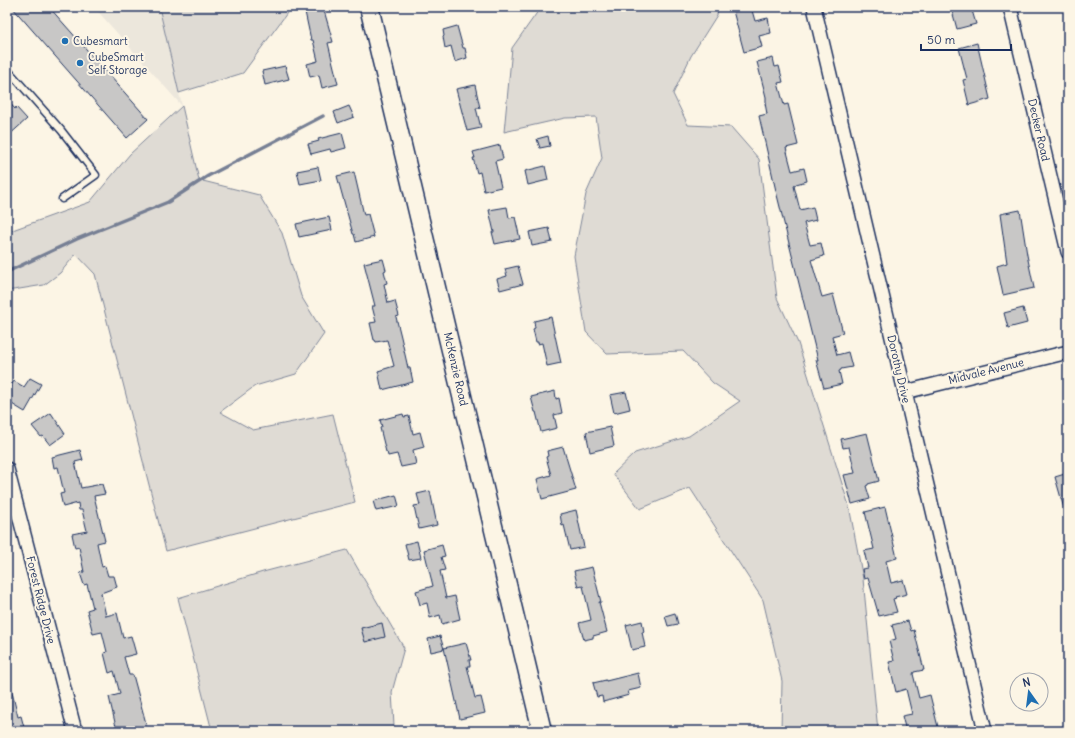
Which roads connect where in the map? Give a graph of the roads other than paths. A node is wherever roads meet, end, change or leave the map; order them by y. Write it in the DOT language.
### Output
graph roads {
  1 [pos="369,7"];
  2 [pos="814,7"];
  3 [pos="1010,7"];
  4 [pos="7,69"];
  5 [pos="62,199"];
  6 [pos="1068,252"];
  7 [pos="1068,352"];
  8 [pos="904,392"];
  9 [pos="7,469"];
  10 [pos="74,731"];
  11 [pos="542,731"];
  12 [pos="986,731"];
  1 -- 11 [label="street, McKenzie Road"];
  2 -- 8 [label="street, Dorothy Drive"];
  3 -- 6 [label="street, Decker Road"];
  4 -- 5 [label="lane"];
  7 -- 8 [label="street, Midvale Avenue"];
  8 -- 12 [label="street, Dorothy Drive"];
  9 -- 10 [label="street, Forest Ridge Drive"];
}
